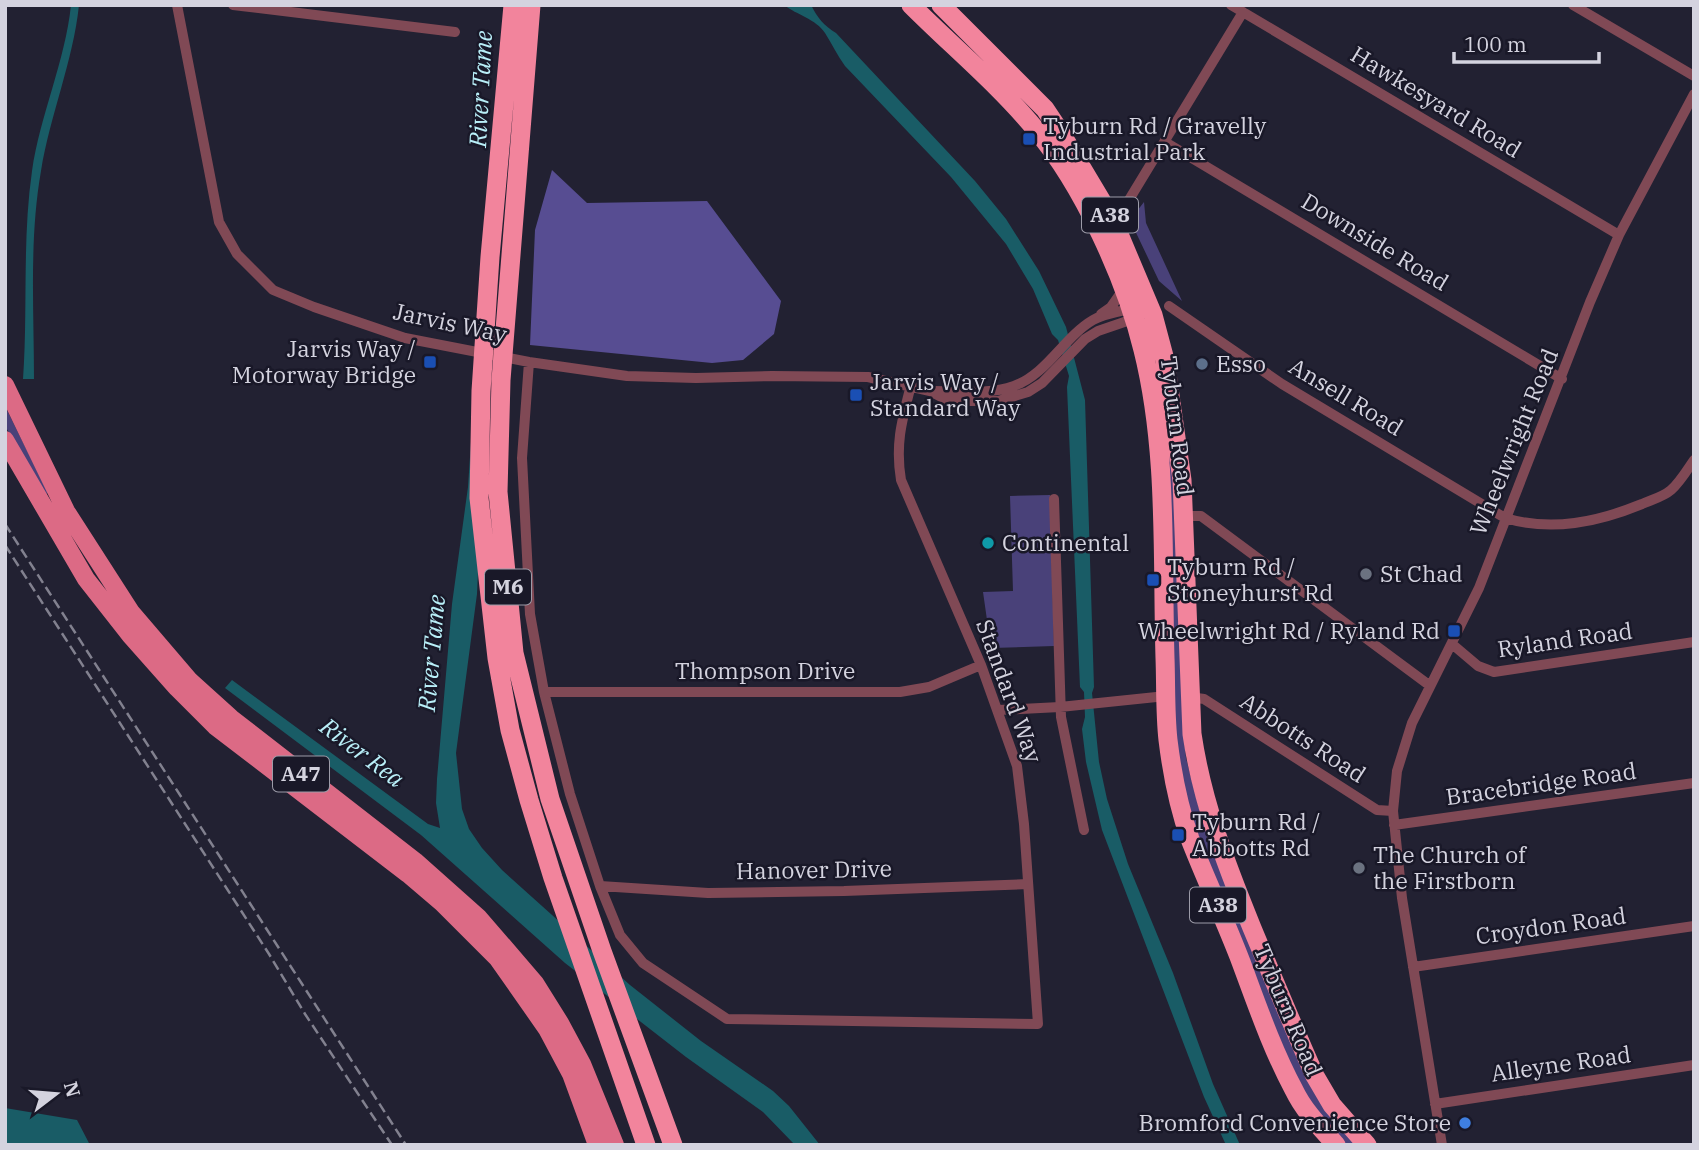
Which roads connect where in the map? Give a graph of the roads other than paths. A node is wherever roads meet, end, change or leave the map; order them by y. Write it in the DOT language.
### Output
graph roads {
  1 [pos="177,5"];
  2 [pos="233,5"];
  3 [pos="513,5"];
  4 [pos="531,5"];
  5 [pos="911,5"];
  6 [pos="941,5"];
  7 [pos="1231,5"];
  8 [pos="1573,5"];
  9 [pos="1243,12"];
  10 [pos="455,32"];
  11 [pos="1694,76"];
  12 [pos="1694,94"];
  13 [pos="1165,142"];
  14 [pos="1113,220"];
  15 [pos="1619,235"];
  16 [pos="1124,290"];
  17 [pos="1147,310"];
  18 [pos="1096,318"];
  19 [pos="1111,327"];
  20 [pos="1144,352"];
  21 [pos="529,362"];
  22 [pos="1562,379"];
  23 [pos="5,385"];
  24 [pos="911,385"];
  25 [pos="930,391"];
  26 [pos="5,440"];
  27 [pos="1694,460"];
  28 [pos="1054,499"];
  29 [pos="1184,516"];
  30 [pos="1506,518"];
  31 [pos="1694,642"];
  32 [pos="1452,643"];
  33 [pos="981,665"];
  34 [pos="1429,685"];
  35 [pos="544,692"];
  36 [pos="1166,696"];
  37 [pos="1190,698"];
  38 [pos="1060,707"];
  39 [pos="999,710"];
  40 [pos="1694,783"];
  41 [pos="1394,811"];
  42 [pos="1394,825"];
  43 [pos="1084,830"];
  44 [pos="1028,884"];
  45 [pos="600,886"];
  46 [pos="1694,926"];
  47 [pos="1413,967"];
  48 [pos="1694,1065"];
  49 [pos="1435,1104"];
  50 [pos="597,1145"];
  51 [pos="615,1145"];
  52 [pos="646,1145"];
  53 [pos="673,1145"];
  54 [pos="1336,1145"];
  55 [pos="1367,1145"];
  56 [pos="1442,1145"];
  1 -- 21 [label="street, Jarvis Way"];
  2 -- 10 [label="street"];
  3 -- 52 [label="highway, M6, bridge"];
  4 -- 53 [label="highway, M6, bridge"];
  5 -- 16 [label="highway, Tyburn Road / A38"];
  6 -- 14 [label="highway, Tyburn Road / A38"];
  7 -- 9 [label="street, Hawkesyard Road"];
  8 -- 11 [label="street"];
  9 -- 13 [label="street"];
  9 -- 15 [label="street, Hawkesyard Road"];
  12 -- 15 [label="street, Wheelwright Road"];
  13 -- 14 [label="street"];
  13 -- 22 [label="street, Downside Road"];
  14 -- 17 [label="highway, Tyburn Road / A38"];
  15 -- 22 [label="street, Wheelwright Road"];
  16 -- 17 [label="highway, Tyburn Road / A38"];
  16 -- 18 [label="street"];
  17 -- 18 [label="street"];
  17 -- 19 [label="street, Jarvis Way"];
  17 -- 20 [label="highway, Tyburn Road / A38"];
  17 -- 29 [label="highway, Tyburn Road / A38"];
  17 -- 30 [label="street, Ansell Road"];
  18 -- 25 [label="street, Jarvis Way"];
  19 -- 20 [label="street"];
  19 -- 25 [label="street, Jarvis Way"];
  20 -- 36 [label="highway, Tyburn Road / A38"];
  21 -- 24 [label="street, Jarvis Way"];
  21 -- 35 [label="street"];
  22 -- 30 [label="street, Wheelwright Road"];
  23 -- 51 [label="main road, A47"];
  24 -- 25 [label="street, Jarvis Way"];
  24 -- 33 [label="street, Standard Way"];
  26 -- 50 [label="main road, A47"];
  27 -- 30 [label="street, Ansell Road"];
  28 -- 38 [label="street"];
  29 -- 34 [label="street"];
  29 -- 37 [label="highway, Tyburn Road / A38"];
  30 -- 32 [label="street, Wheelwright Road"];
  31 -- 32 [label="street, Ryland Road"];
  32 -- 34 [label="street, Wheelwright Road"];
  33 -- 35 [label="street, Thompson Drive"];
  33 -- 39 [label="street, Standard Way"];
  34 -- 41 [label="street, Wheelwright Road"];
  35 -- 45 [label="street"];
  36 -- 38 [label="street"];
  36 -- 54 [label="highway, Tyburn Road / A38"];
  37 -- 41 [label="street, Abbotts Road"];
  37 -- 55 [label="highway, Tyburn Road / A38"];
  38 -- 39 [label="street"];
  38 -- 43 [label="street"];
  39 -- 44 [label="street, Standard Way"];
  40 -- 42 [label="street, Bracebridge Road"];
  41 -- 42 [label="street, Wheelwright Road"];
  42 -- 47 [label="street, Wheelwright Road"];
  44 -- 45 [label="street, Hanover Drive"];
  44 -- 45 [label="street, Standard Way"];
  46 -- 47 [label="street, Croydon Road"];
  47 -- 49 [label="street, Wheelwright Road"];
  48 -- 49 [label="street, Alleyne Road"];
  49 -- 56 [label="street, Wheelwright Road"];
}
